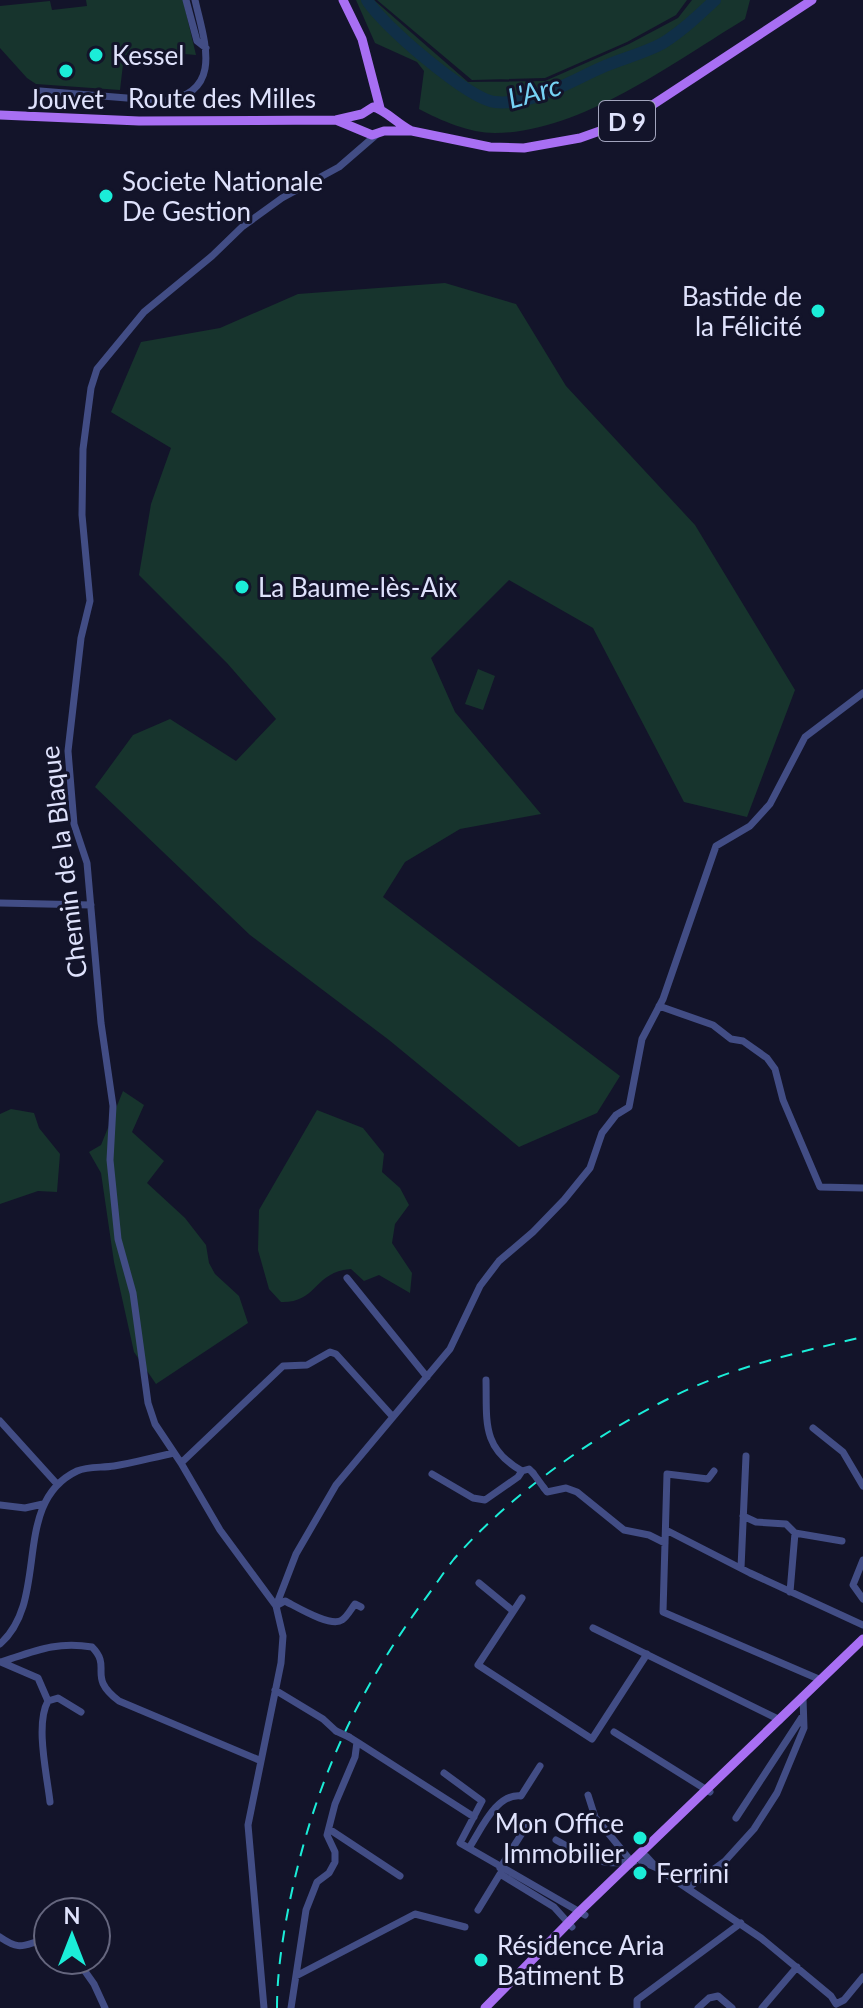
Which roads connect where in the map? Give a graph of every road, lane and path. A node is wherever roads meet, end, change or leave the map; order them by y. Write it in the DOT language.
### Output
graph roads {
  1 [pos="186,0"];
  2 [pos="195,0"];
  3 [pos="343,0"];
  4 [pos="812,0"];
  5 [pos="206,48"];
  6 [pos="374,80"];
  7 [pos="40,91"];
  8 [pos="0,112"];
  9 [pos="365,112"];
  10 [pos="383,112"];
  11 [pos="336,120"];
  12 [pos="364,130"];
  13 [pos="412,131"];
  14 [pos="380,133"];
  15 [pos="362,145"];
  16 [pos="863,693"];
  17 [pos="0,903"];
  18 [pos="91,905"];
  19 [pos="659,1006"];
  20 [pos="863,1188"];
  21 [pos="347,1278"];
  22 [pos="427,1377"];
  23 [pos="486,1380"];
  24 [pos="393,1417"];
  25 [pos="0,1421"];
  26 [pos="813,1428"];
  27 [pos="174,1453"];
  28 [pos="746,1456"];
  29 [pos="181,1463"];
  30 [pos="522,1471"];
  31 [pos="714,1471"];
  32 [pos="432,1474"];
  33 [pos="57,1484"];
  34 [pos="863,1486"];
  35 [pos="43,1504"];
  36 [pos="0,1505"];
  37 [pos="743,1516"];
  38 [pos="666,1530"];
  39 [pos="795,1533"];
  40 [pos="842,1541"];
  41 [pos="665,1543"];
  42 [pos="863,1560"];
  43 [pos="741,1568"];
  44 [pos="479,1583"];
  45 [pos="790,1592"];
  46 [pos="522,1598"];
  47 [pos="863,1599"];
  48 [pos="276,1606"];
  49 [pos="361,1607"];
  50 [pos="513,1611"];
  51 [pos="863,1625"];
  52 [pos="593,1628"];
  53 [pos="863,1639"];
  54 [pos="0,1644"];
  55 [pos="647,1654"];
  56 [pos="0,1662"];
  57 [pos="821,1680"];
  58 [pos="275,1690"];
  59 [pos="803,1698"];
  60 [pos="48,1701"];
  61 [pos="81,1712"];
  62 [pos="803,1715"];
  63 [pos="780,1720"];
  64 [pos="614,1732"];
  65 [pos="357,1742"];
  66 [pos="259,1760"];
  67 [pos="540,1766"];
  68 [pos="444,1773"];
  69 [pos="708,1791"];
  70 [pos="588,1795"];
  71 [pos="50,1802"];
  72 [pos="474,1817"];
  73 [pos="736,1818"];
  74 [pos="526,1827"];
  75 [pos="329,1829"];
  76 [pos="556,1840"];
  77 [pos="469,1848"];
  78 [pos="638,1860"];
  79 [pos="500,1868"];
  80 [pos="400,1876"];
  81 [pos="688,1888"];
  82 [pos="478,1910"];
  83 [pos="582,1914"];
  84 [pos="741,1923"];
  85 [pos="571,1925"];
  86 [pos="465,1927"];
  87 [pos="0,1937"];
  88 [pos="32,1943"];
  89 [pos="797,1967"];
  90 [pos="88,1976"];
  91 [pos="296,1976"];
  92 [pos="863,1977"];
  93 [pos="488,2005"];
  94 [pos="836,2006"];
  95 [pos="105,2008"];
  96 [pos="265,2008"];
  97 [pos="291,2008"];
  98 [pos="637,2008"];
  99 [pos="698,2008"];
  100 [pos="732,2008"];
  101 [pos="762,2008"];
  1 -- 5 [label="street"];
  2 -- 5 [label="street"];
  3 -- 6 [label="main road"];
  4 -- 13 [label="main road, D 9"];
  5 -- 7 [label="street"];
  6 -- 9 [label="main road"];
  6 -- 10 [label="main road"];
  8 -- 11 [label="main road, Route des Milles"];
  9 -- 10 [label="main road"];
  9 -- 11 [label="main road"];
  9 -- 12 [label="main road"];
  10 -- 13 [label="main road, D 9"];
  10 -- 14 [label="main road"];
  11 -- 12 [label="main road"];
  12 -- 14 [label="main road"];
  12 -- 15 [label="street"];
  13 -- 14 [label="main road, D 9"];
  14 -- 15 [label="street, Chemin de la Blaque"];
  15 -- 18 [label="street, Chemin de la Blaque"];
  16 -- 19 [label="street"];
  17 -- 18 [label="street"];
  18 -- 27 [label="street, Chemin de la Blaque"];
  19 -- 20 [label="street"];
  19 -- 22 [label="street"];
  21 -- 22 [label="street"];
  22 -- 24 [label="street"];
  23 -- 30 [label="street"];
  24 -- 29 [label="street"];
  24 -- 48 [label="street"];
  25 -- 33 [label="street"];
  26 -- 34 [label="street"];
  27 -- 29 [label="street, Chemin de la Blaque"];
  27 -- 33 [label="street"];
  28 -- 37 [label="street"];
  29 -- 48 [label="street, Chemin de la Blaque"];
  30 -- 32 [label="street"];
  30 -- 41 [label="street, bridge"];
  31 -- 38 [label="street"];
  33 -- 35 [label="street"];
  35 -- 36 [label="street"];
  35 -- 54 [label="street"];
  37 -- 39 [label="street"];
  37 -- 43 [label="street"];
  38 -- 41 [label="street"];
  38 -- 43 [label="street"];
  39 -- 40 [label="street"];
  39 -- 45 [label="street"];
  41 -- 57 [label="street"];
  42 -- 47 [label="street"];
  43 -- 45 [label="street"];
  44 -- 50 [label="street"];
  45 -- 51 [label="street"];
  46 -- 50 [label="street"];
  48 -- 49 [label="street"];
  48 -- 58 [label="street, Chemin de la Blaque"];
  50 -- 55 [label="street"];
  52 -- 55 [label="street"];
  53 -- 57 [label="main road"];
  55 -- 63 [label="street"];
  56 -- 60 [label="street"];
  56 -- 66 [label="street"];
  57 -- 59 [label="main road"];
  58 -- 65 [label="street, bridge"];
  58 -- 66 [label="street, Chemin de la Blaque"];
  59 -- 62 [label="street"];
  59 -- 63 [label="main road"];
  60 -- 61 [label="street"];
  60 -- 71 [label="street"];
  62 -- 73 [label="street"];
  62 -- 81 [label="street"];
  63 -- 69 [label="main road"];
  64 -- 69 [label="street"];
  65 -- 72 [label="street"];
  65 -- 75 [label="street"];
  66 -- 96 [label="street, Chemin de la Blaque"];
  67 -- 77 [label="street"];
  68 -- 72 [label="street"];
  69 -- 78 [label="main road"];
  70 -- 78 [label="street"];
  72 -- 77 [label="street"];
  74 -- 79 [label="street"];
  75 -- 80 [label="street"];
  75 -- 91 [label="street"];
  76 -- 78 [label="street"];
  77 -- 79 [label="street"];
  78 -- 81 [label="street"];
  78 -- 83 [label="main road"];
  79 -- 83 [label="street"];
  81 -- 84 [label="street"];
  82 -- 85 [label="street"];
  83 -- 85 [label="main road"];
  84 -- 89 [label="street"];
  84 -- 98 [label="street"];
  85 -- 93 [label="main road"];
  86 -- 91 [label="street"];
  87 -- 88 [label="street"];
  89 -- 94 [label="street"];
  89 -- 101 [label="street"];
  90 -- 95 [label="street"];
  91 -- 97 [label="street"];
  92 -- 94 [label="street"];
  99 -- 100 [label="street"];
}
